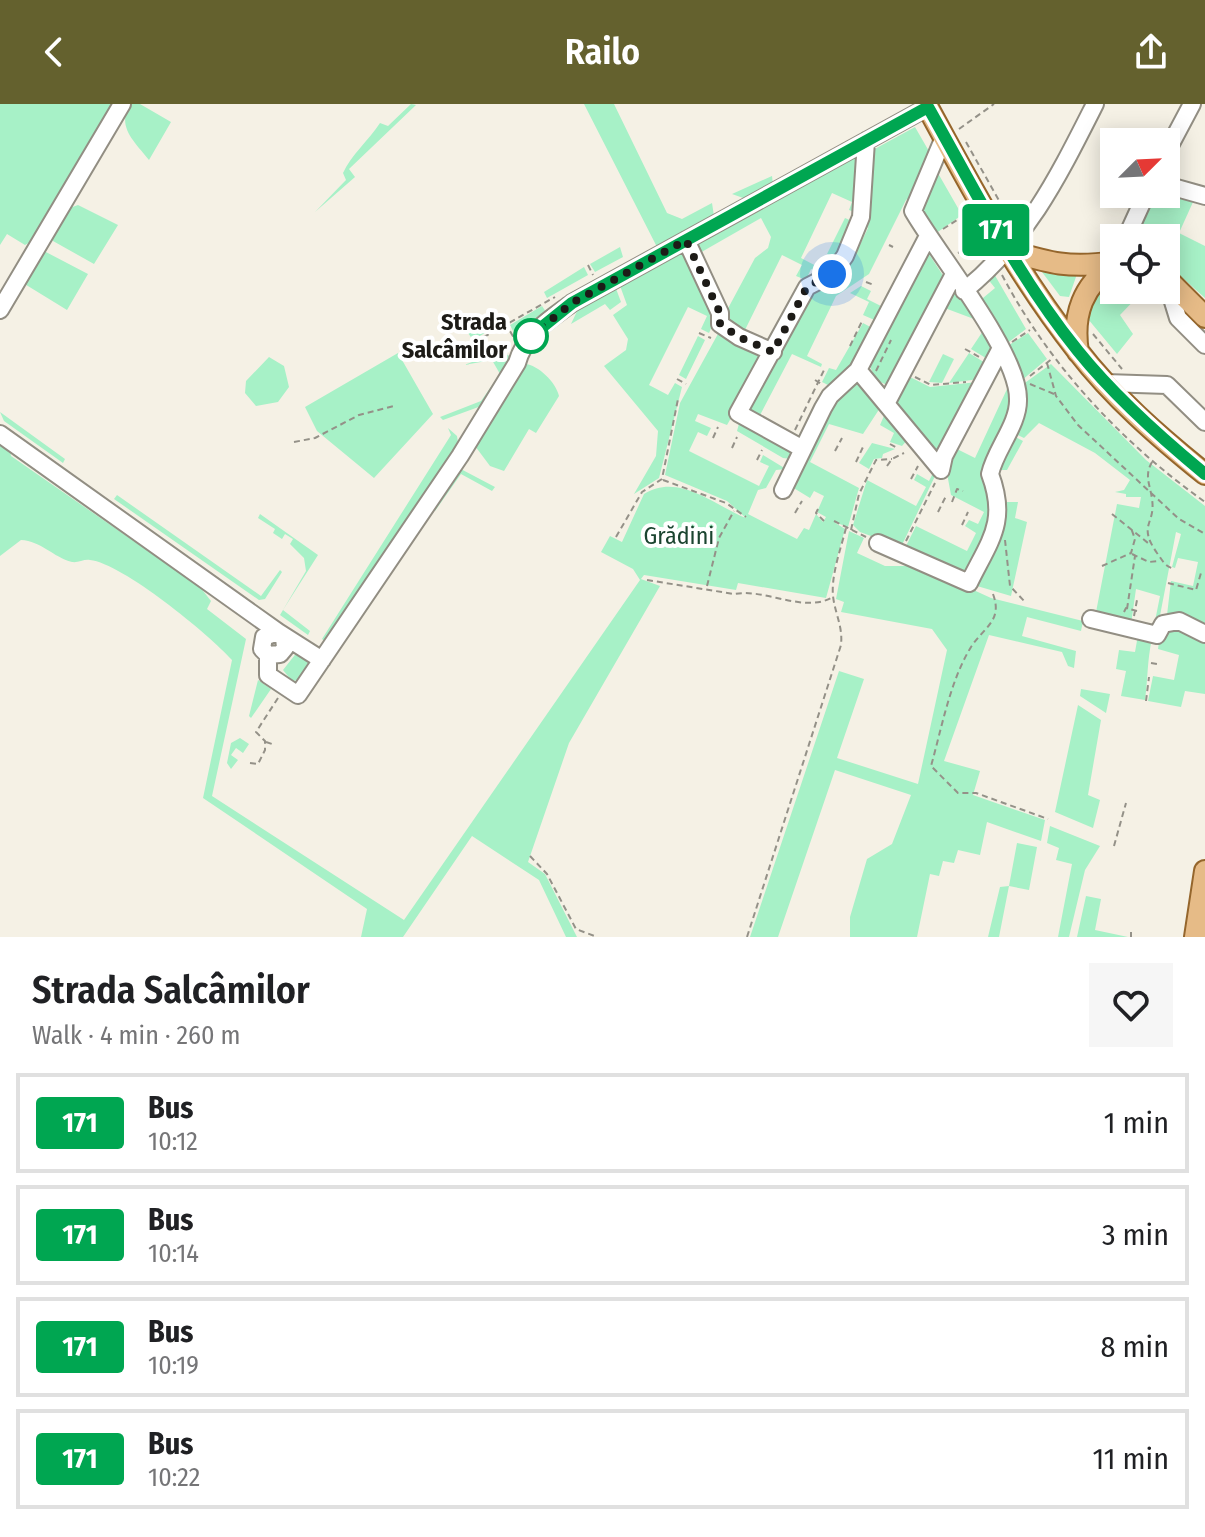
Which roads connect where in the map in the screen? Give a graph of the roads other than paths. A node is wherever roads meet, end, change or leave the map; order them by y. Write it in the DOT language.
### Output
graph roads {
  1 [pos="122,104"];
  2 [pos="1095,104"];
  3 [pos="1192,104"];
  4 [pos="927,106"];
  5 [pos="1179,128"];
  6 [pos="951,133"];
  7 [pos="866,141"];
  8 [pos="1180,189"];
  9 [pos="1205,196"];
  10 [pos="929,238"];
  11 [pos="686,240"];
  12 [pos="1007,250"];
  13 [pos="1100,265"];
  14 [pos="953,276"];
  15 [pos="1100,277"];
  16 [pos="964,291"];
  17 [pos="1180,292"];
  18 [pos="1174,304"];
  19 [pos="0,310"];
  20 [pos="1205,317"];
  21 [pos="1205,345"];
  22 [pos="1001,348"];
  23 [pos="773,352"];
  24 [pos="1078,352"];
  25 [pos="861,374"];
  26 [pos="1106,383"];
  27 [pos="887,402"];
  28 [pos="1205,422"];
  29 [pos="0,434"];
  30 [pos="796,445"];
  31 [pos="1205,474"];
  32 [pos="783,490"];
  33 [pos="878,543"];
  34 [pos="1091,619"];
  35 [pos="1205,634"];
  36 [pos="275,635"];
  37 [pos="322,660"];
  38 [pos="1205,871"];
  39 [pos="1195,937"];
  1 -- 19 [label="street"];
  2 -- 12 [label="street"];
  3 -- 5 [label="street"];
  4 -- 6 [label="main road"];
  4 -- 7 [label="street"];
  6 -- 10 [label="street"];
  6 -- 12 [label="main road"];
  7 -- 11 [label="street"];
  7 -- 23 [label="street"];
  8 -- 9 [label="street"];
  10 -- 14 [label="street"];
  10 -- 25 [label="street"];
  11 -- 23 [label="street"];
  11 -- 37 [label="street"];
  12 -- 13 [label="main road"];
  12 -- 16 [label="street"];
  12 -- 24 [label="main road"];
  14 -- 16 [label="street"];
  14 -- 27 [label="street"];
  15 -- 24 [label="main road"];
  16 -- 22 [label="street"];
  17 -- 20 [label="main road"];
  18 -- 21 [label="street"];
  22 -- 27 [label="street"];
  22 -- 33 [label="street"];
  23 -- 30 [label="street"];
  24 -- 26 [label="main road"];
  25 -- 27 [label="street"];
  25 -- 30 [label="street"];
  26 -- 28 [label="street"];
  26 -- 31 [label="main road"];
  29 -- 36 [label="street"];
  30 -- 32 [label="street"];
  34 -- 35 [label="street"];
  36 -- 37 [label="street"];
  36 -- 37 [label="street"];
  38 -- 39 [label="main road"];
}
